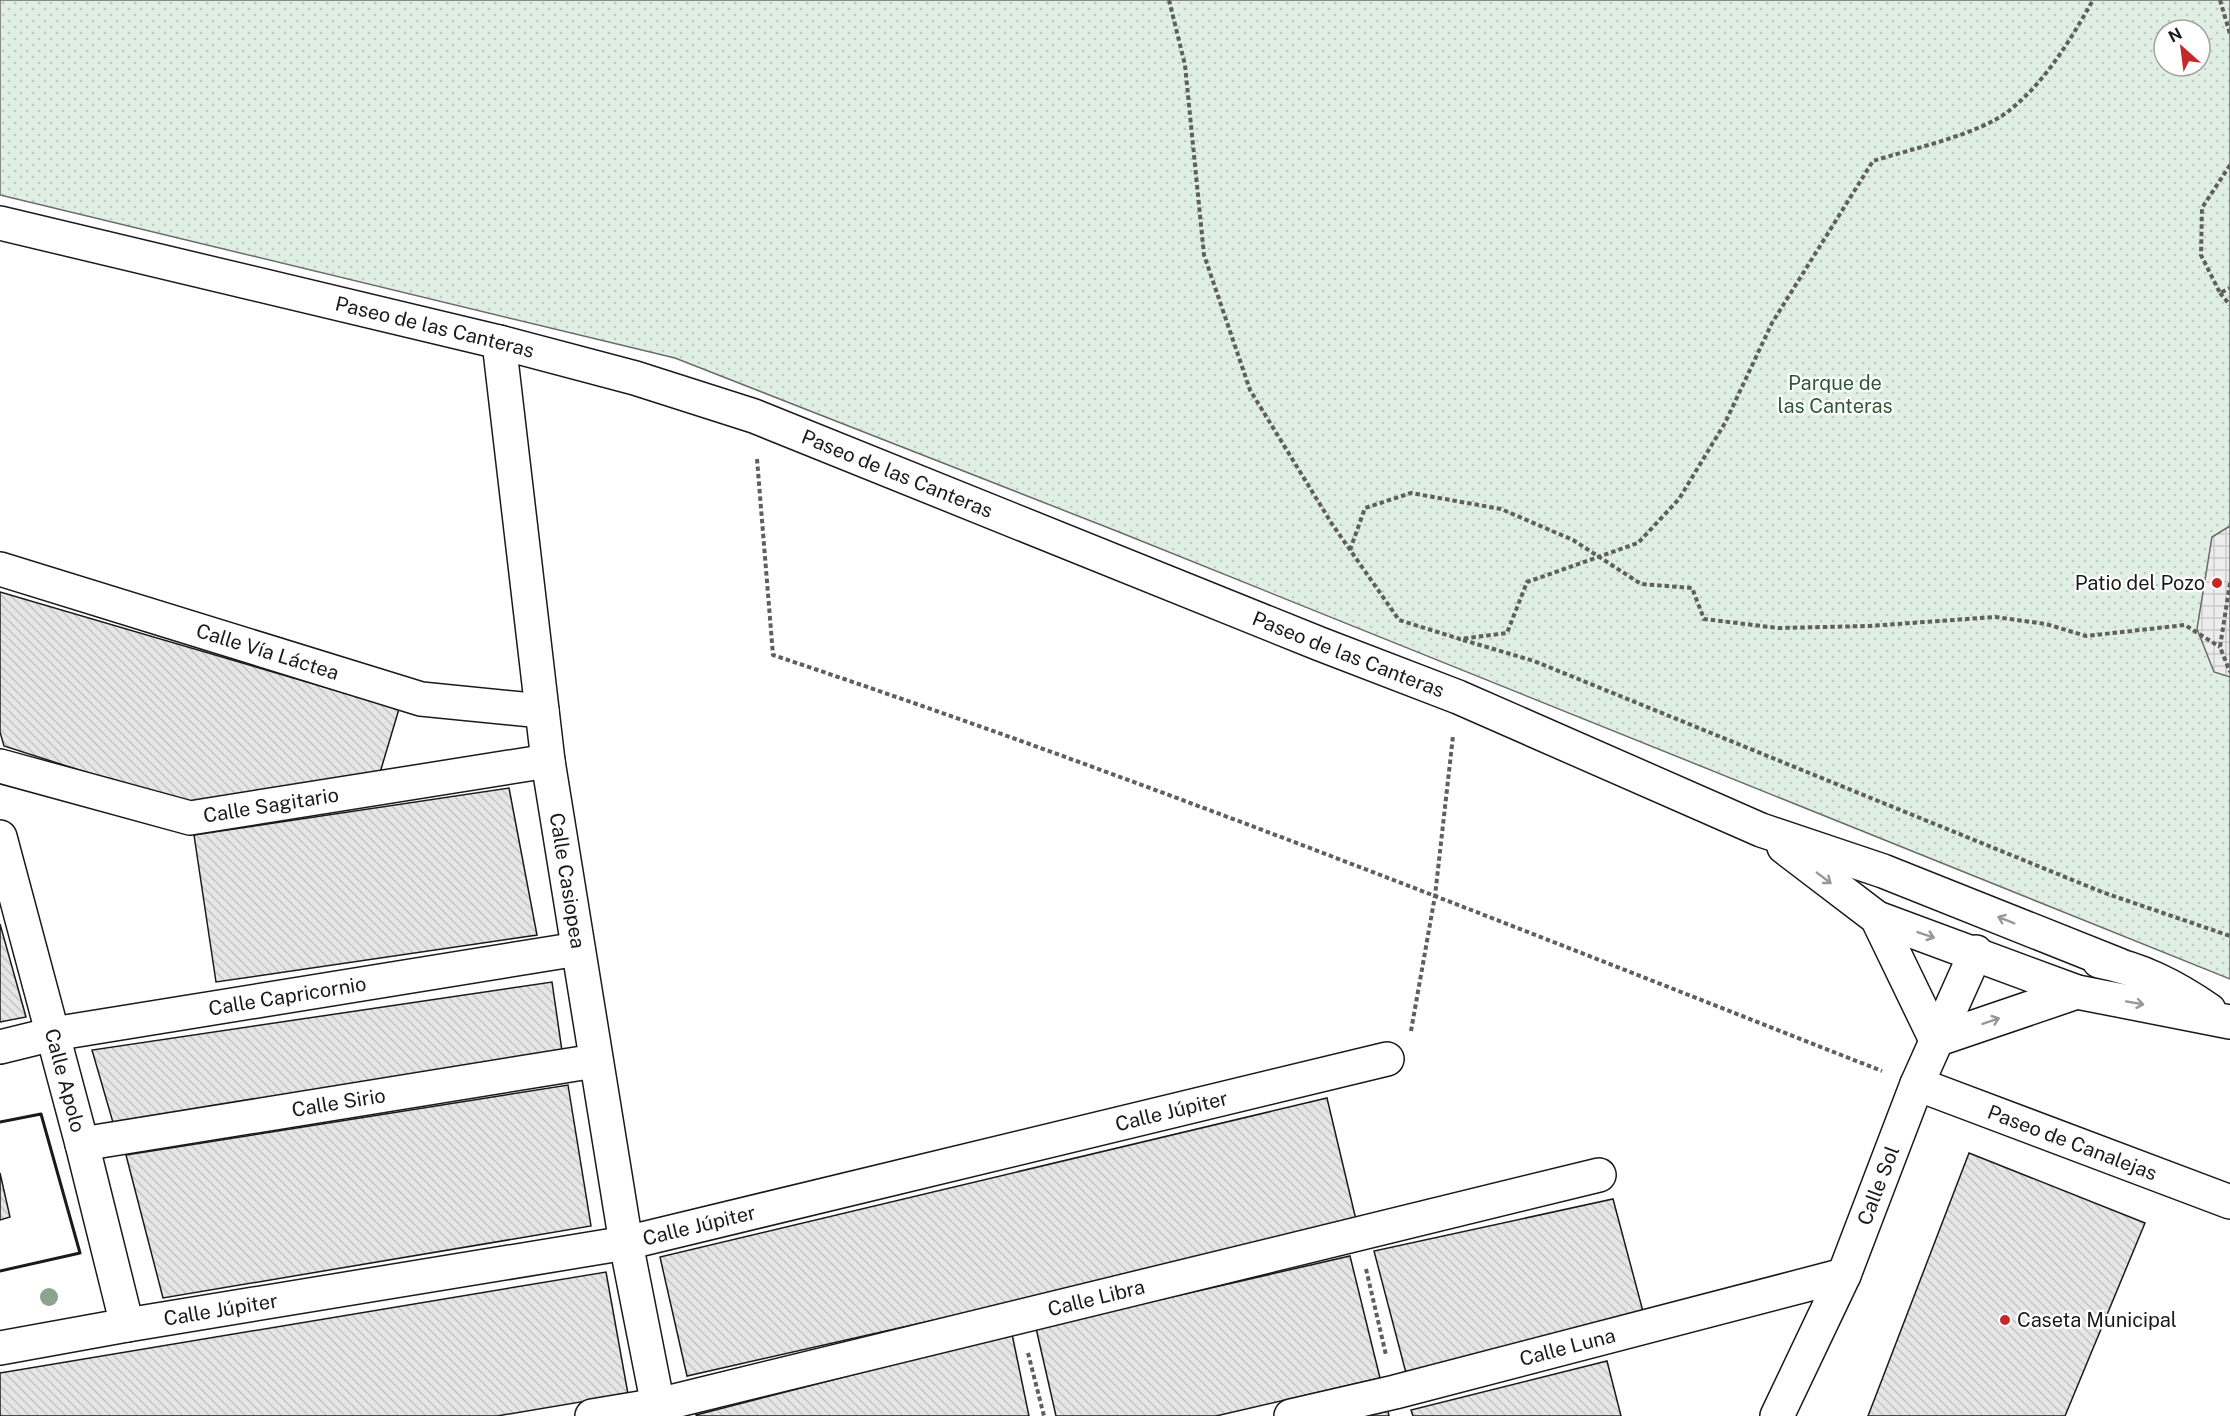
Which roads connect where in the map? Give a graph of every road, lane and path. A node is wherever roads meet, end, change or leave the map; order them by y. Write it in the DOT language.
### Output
graph roads {
  1 [pos="1168,0"];
  2 [pos="2093,0"];
  3 [pos="2214,0"];
  4 [pos="2220,1"];
  5 [pos="2230,34"];
  6 [pos="2230,165"];
  7 [pos="0,223"];
  8 [pos="2230,288"];
  9 [pos="2220,293"];
  10 [pos="2230,305"];
  11 [pos="499,342"];
  12 [pos="754,416"];
  13 [pos="1350,550"];
  14 [pos="1601,558"];
  15 [pos="0,569"];
  16 [pos="2230,583"];
  17 [pos="1460,639"];
  18 [pos="2220,647"];
  19 [pos="2230,672"];
  20 [pos="1458,697"];
  21 [pos="542,711"];
  22 [pos="548,761"];
  23 [pos="0,766"];
  24 [pos="1761,830"];
  25 [pos="0,837"];
  26 [pos="1882,871"];
  27 [pos="1435,896"];
  28 [pos="1877,918"];
  29 [pos="2230,936"];
  30 [pos="578,949"];
  31 [pos="1976,952"];
  32 [pos="2119,965"];
  33 [pos="2077,992"];
  34 [pos="2226,1020"];
  35 [pos="53,1034"];
  36 [pos="1936,1040"];
  37 [pos="0,1047"];
  38 [pos="1387,1059"];
  39 [pos="595,1061"];
  40 [pos="1917,1084"];
  41 [pos="82,1144"];
  42 [pos="1599,1175"];
  43 [pos="2230,1202"];
  44 [pos="1357,1233"];
  45 [pos="626,1243"];
  46 [pos="1844,1275"];
  47 [pos="1019,1316"];
  48 [pos="126,1324"];
  49 [pos="0,1348"];
  50 [pos="1395,1392"];
  51 [pos="659,1410"];
  52 [pos="592,1416"];
  53 [pos="1044,1416"];
  54 [pos="1291,1416"];
  55 [pos="1777,1416"];
  1 -- 13 [label="path"];
  2 -- 14 [label="path"];
  3 -- 4 [label="path"];
  4 -- 5 [label="path"];
  6 -- 9 [label="path"];
  7 -- 11 [label="street, Paseo de las Canteras"];
  8 -- 9 [label="path"];
  9 -- 10 [label="path"];
  11 -- 12 [label="street, Paseo de las Canteras"];
  11 -- 21 [label="street, Calle Casiopea"];
  12 -- 20 [label="street, Paseo de las Canteras"];
  12 -- 27 [label="path"];
  13 -- 14 [label="path"];
  13 -- 17 [label="path"];
  14 -- 17 [label="path"];
  14 -- 18 [label="path"];
  15 -- 21 [label="street, Calle Vía Láctea"];
  16 -- 18 [label="path"];
  17 -- 29 [label="path"];
  18 -- 19 [label="path"];
  20 -- 24 [label="street, Paseo de las Canteras"];
  20 -- 27 [label="path"];
  21 -- 22 [label="street, Calle Casiopea"];
  22 -- 23 [label="street, Calle Sagitario"];
  22 -- 30 [label="street, Calle Casiopea"];
  24 -- 26 [label="street"];
  24 -- 28 [label="street, one-way"];
  25 -- 35 [label="street, Calle Apolo"];
  26 -- 31 [label="street"];
  32 -- 26 [label="street, one-way"];
  27 -- 38 [label="path"];
  27 -- 40 [label="path"];
  28 -- 31 [label="street, one-way"];
  28 -- 36 [label="street"];
  30 -- 35 [label="street, Calle Capricornio"];
  30 -- 39 [label="street, Calle Casiopea"];
  31 -- 32 [label="street"];
  31 -- 33 [label="street"];
  31 -- 36 [label="street, Calle Sol"];
  32 -- 34 [label="street"];
  33 -- 34 [label="street, one-way"];
  36 -- 33 [label="street, one-way"];
  35 -- 37 [label="street, Calle Capricornio"];
  35 -- 41 [label="street, Calle Apolo"];
  36 -- 40 [label="street, Calle Sol"];
  38 -- 45 [label="street, Calle Júpiter"];
  39 -- 41 [label="street, Calle Sirio"];
  39 -- 45 [label="street, Calle Casiopea"];
  40 -- 43 [label="street, Paseo de Canalejas"];
  40 -- 46 [label="street, Calle Sol"];
  41 -- 48 [label="street, Calle Apolo"];
  42 -- 44 [label="street, Calle Libra"];
  44 -- 47 [label="street, Calle Libra"];
  44 -- 50 [label="path"];
  45 -- 48 [label="street, Calle Júpiter"];
  45 -- 51 [label="street, Calle Casiopea"];
  46 -- 50 [label="street, Calle Luna"];
  46 -- 55 [label="street, Calle Sol"];
  47 -- 51 [label="street, Calle Libra"];
  47 -- 53 [label="path"];
  48 -- 49 [label="street, Calle Júpiter"];
  50 -- 54 [label="street, Calle Luna"];
  51 -- 52 [label="street, Calle Libra"];
}
